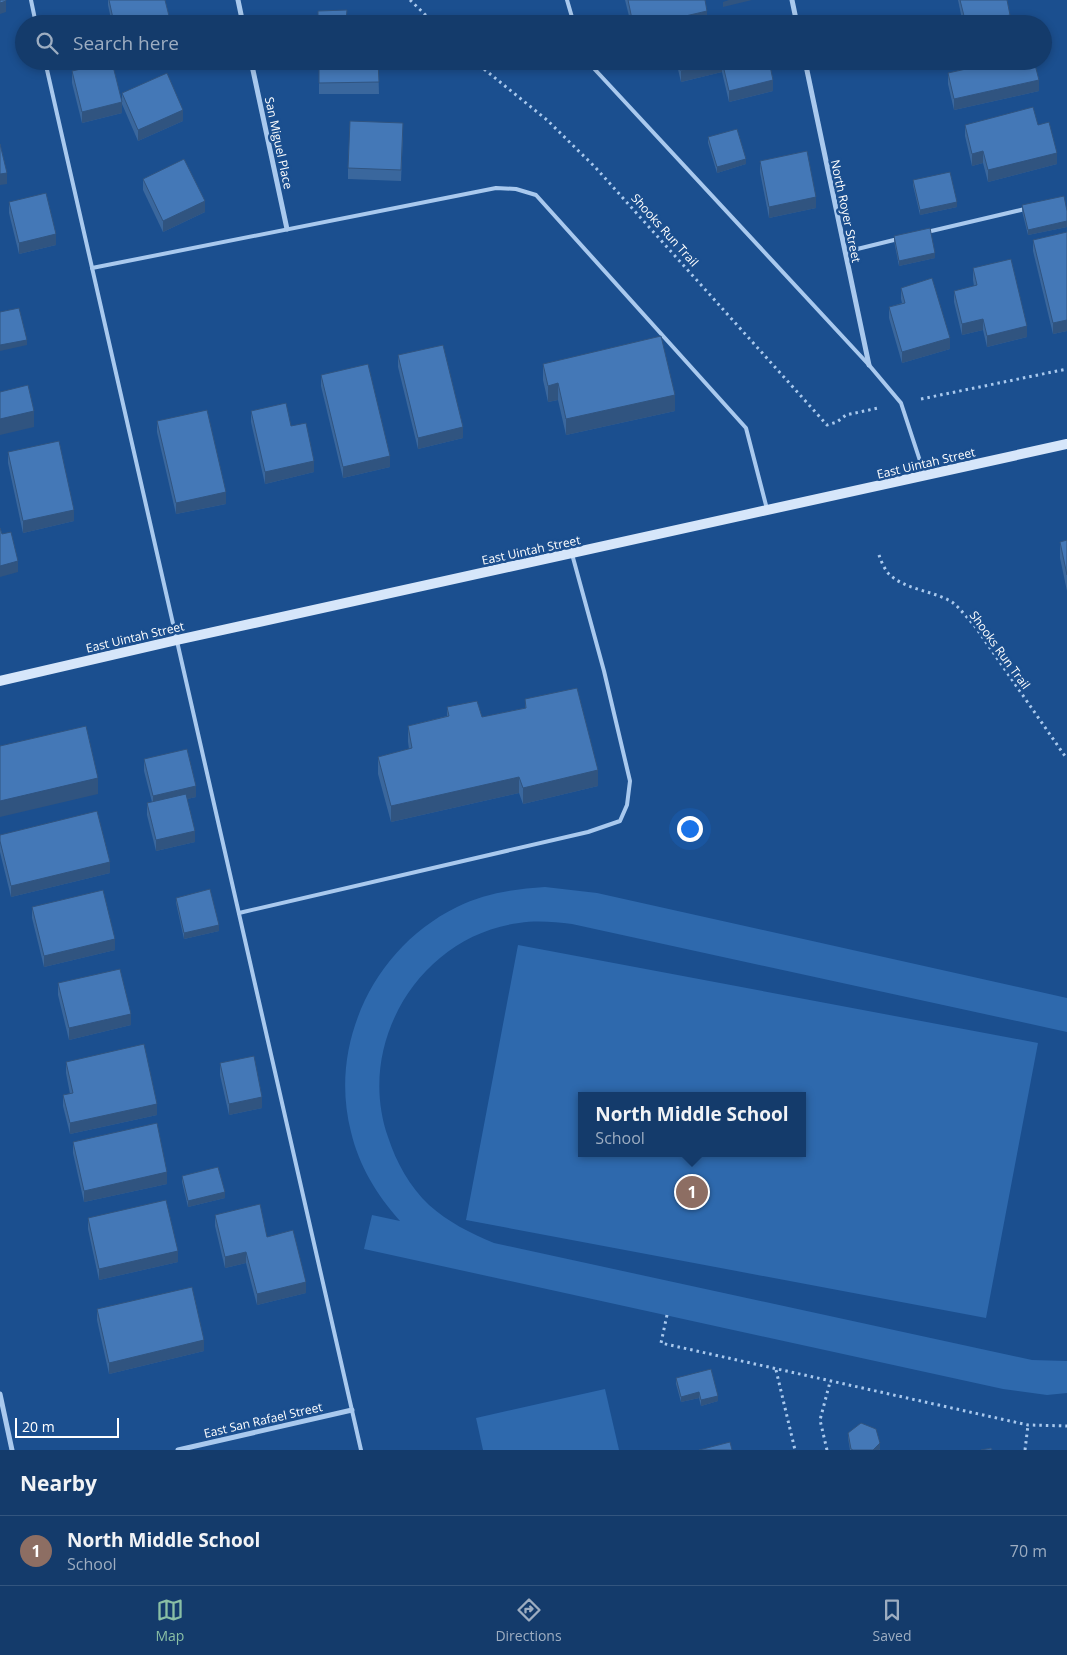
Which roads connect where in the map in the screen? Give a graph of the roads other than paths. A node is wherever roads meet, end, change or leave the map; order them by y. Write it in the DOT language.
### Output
graph roads {
  1 [pos="31,0"];
  2 [pos="238,0"];
  3 [pos="568,0"];
  4 [pos="792,0"];
  5 [pos="34,15"];
  6 [pos="241,15"];
  7 [pos="572,15"];
  8 [pos="795,15"];
  9 [pos="47,70"];
  10 [pos="253,70"];
  11 [pos="595,70"];
  12 [pos="807,70"];
  13 [pos="1028,208"];
  14 [pos="287,229"];
  15 [pos="922,234"];
  16 [pos="903,238"];
  17 [pos="845,252"];
  18 [pos="92,268"];
  19 [pos="869,365"];
  20 [pos="1067,444"];
  21 [pos="925,476"];
  22 [pos="768,511"];
  23 [pos="572,554"];
  24 [pos="176,640"];
  25 [pos="0,681"];
  26 [pos="239,913"];
  27 [pos="0,1394"];
  28 [pos="352,1410"];
  29 [pos="12,1450"];
  30 [pos="178,1450"];
  31 [pos="361,1450"];
  1 -- 5 [label="lane"];
  2 -- 6 [label="street"];
  3 -- 7 [label="lane"];
  4 -- 8 [label="street"];
  9 -- 18 [label="lane"];
  10 -- 14 [label="street, San Miguel Place"];
  11 -- 19 [label="lane"];
  12 -- 17 [label="street, North Royer Street"];
  13 -- 15 [label="lane"];
  14 -- 18 [label="lane"];
  14 -- 22 [label="lane"];
  16 -- 17 [label="lane"];
  17 -- 19 [label="street, North Royer Street"];
  18 -- 24 [label="lane"];
  19 -- 21 [label="lane"];
  20 -- 21 [label="main road, East Uintah Street"];
  21 -- 22 [label="main road, East Uintah Street"];
  22 -- 23 [label="main road, East Uintah Street"];
  23 -- 24 [label="main road, East Uintah Street"];
  23 -- 26 [label="lane"];
  24 -- 25 [label="main road, East Uintah Street"];
  24 -- 26 [label="lane"];
  26 -- 28 [label="lane"];
  27 -- 29 [label="street"];
  28 -- 30 [label="street, East San Rafael Street"];
  28 -- 31 [label="lane"];
}
